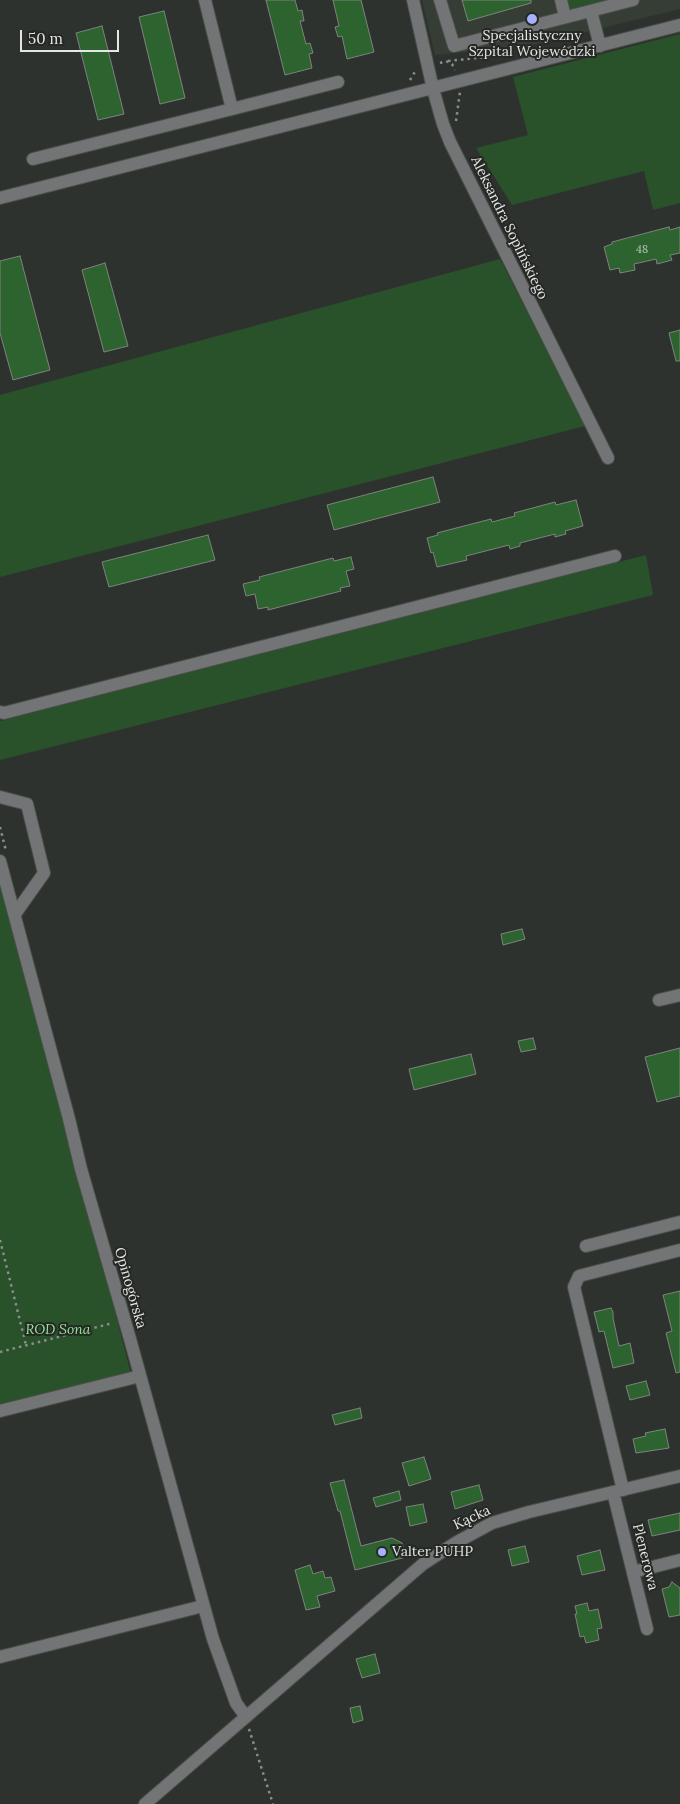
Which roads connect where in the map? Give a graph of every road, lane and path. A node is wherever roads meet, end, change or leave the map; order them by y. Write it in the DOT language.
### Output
graph roads {
  1 [pos="205,0"];
  2 [pos="413,0"];
  3 [pos="440,0"];
  4 [pos="561,0"];
  5 [pos="633,0"];
  6 [pos="591,11"];
  7 [pos="565,17"];
  8 [pos="680,25"];
  9 [pos="600,46"];
  10 [pos="338,82"];
  11 [pos="433,89"];
  12 [pos="232,109"];
  13 [pos="33,159"];
  14 [pos="0,198"];
  15 [pos="608,458"];
  16 [pos="615,556"];
  17 [pos="0,712"];
  18 [pos="0,797"];
  19 [pos="0,861"];
  20 [pos="15,914"];
  21 [pos="680,995"];
  22 [pos="659,1000"];
  23 [pos="680,1222"];
  24 [pos="0,1240"];
  25 [pos="586,1246"];
  26 [pos="680,1250"];
  27 [pos="124,1320"];
  28 [pos="26,1346"];
  29 [pos="0,1352"];
  30 [pos="140,1376"];
  31 [pos="0,1411"];
  32 [pos="680,1476"];
  33 [pos="618,1491"];
  34 [pos="680,1560"];
  35 [pos="633,1572"];
  36 [pos="203,1606"];
  37 [pos="647,1629"];
  38 [pos="0,1657"];
  39 [pos="246,1717"];
  40 [pos="145,1804"];
  41 [pos="273,1804"];
  1 -- 12 [label="street"];
  2 -- 11 [label="street, Aleksandra Soplińskiego"];
  3 -- 7 [label="street"];
  4 -- 7 [label="street"];
  5 -- 6 [label="street"];
  6 -- 7 [label="street"];
  6 -- 9 [label="street"];
  8 -- 9 [label="street"];
  9 -- 11 [label="street"];
  10 -- 12 [label="street"];
  11 -- 14 [label="street"];
  11 -- 15 [label="street, Aleksandra Soplińskiego"];
  12 -- 13 [label="street"];
  16 -- 17 [label="street"];
  18 -- 20 [label="street"];
  19 -- 20 [label="street, Opinogórska"];
  20 -- 27 [label="street, Opinogórska"];
  21 -- 22 [label="street"];
  23 -- 25 [label="street"];
  24 -- 28 [label="path"];
  26 -- 33 [label="street, Plenerowa"];
  27 -- 28 [label="path"];
  27 -- 30 [label="street, Opinogórska"];
  28 -- 29 [label="path"];
  30 -- 31 [label="street"];
  30 -- 36 [label="street, Opinogórska"];
  32 -- 33 [label="street, Kącka"];
  33 -- 35 [label="street, Plenerowa"];
  33 -- 39 [label="street, Kącka"];
  34 -- 35 [label="street"];
  35 -- 37 [label="street, Plenerowa"];
  36 -- 38 [label="street"];
  36 -- 39 [label="street, Opinogórska"];
  39 -- 40 [label="street, Kącka"];
  39 -- 41 [label="path"];
}
